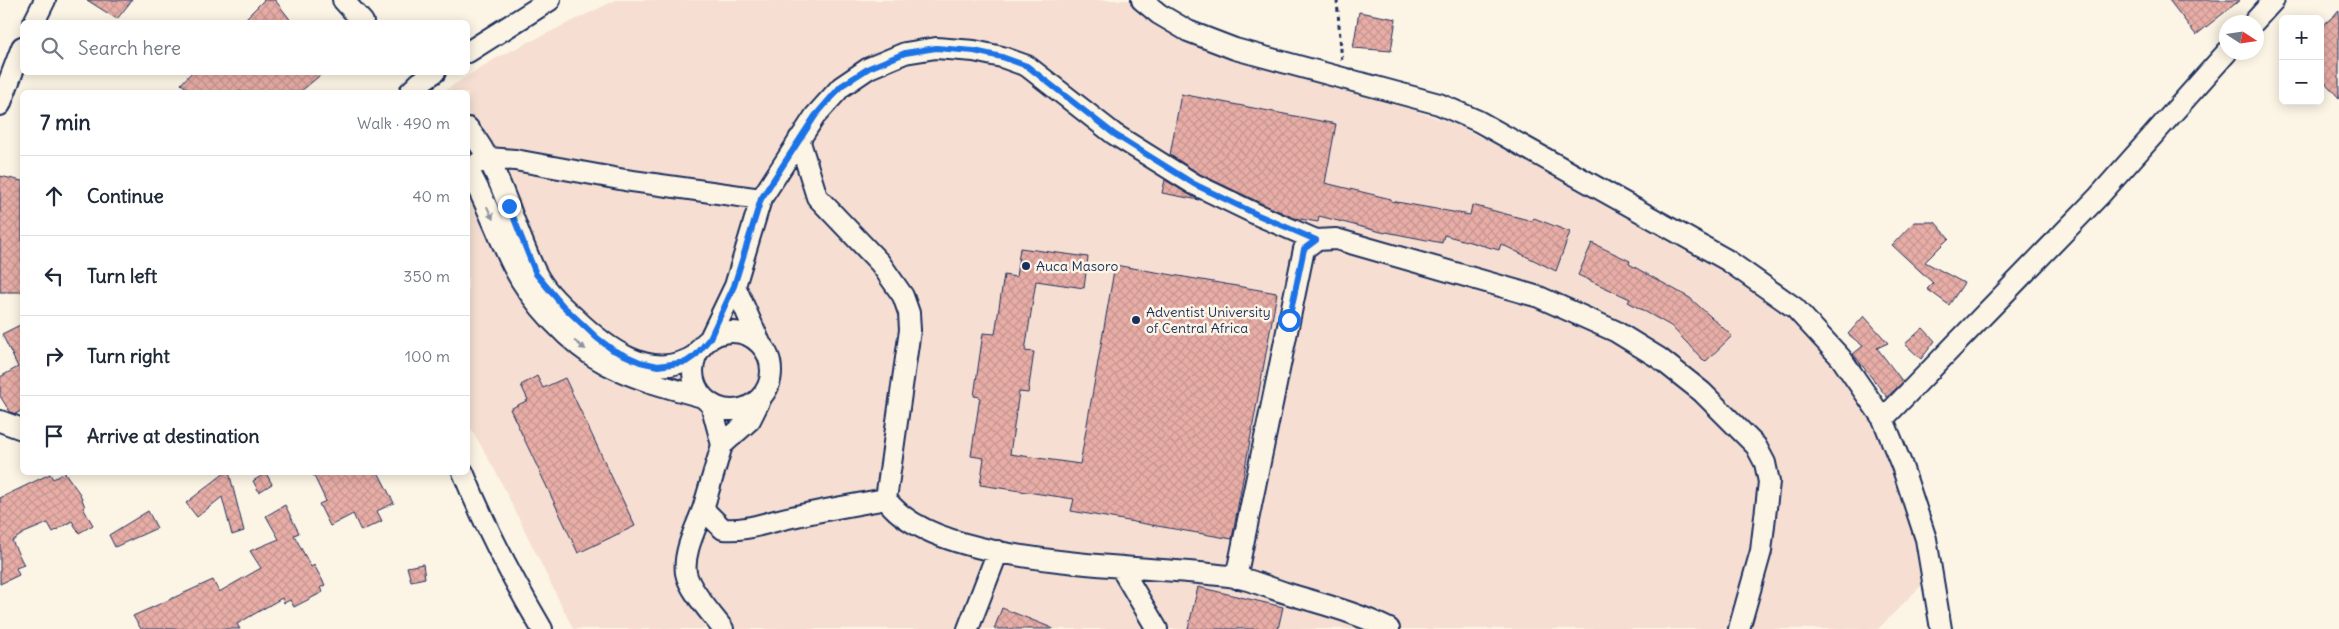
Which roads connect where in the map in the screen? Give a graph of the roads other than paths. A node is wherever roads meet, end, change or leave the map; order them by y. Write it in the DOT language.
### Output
graph roads {
  1 [pos="45,0"];
  2 [pos="343,0"];
  3 [pos="550,0"];
  4 [pos="1142,0"];
  5 [pos="2274,0"];
  6 [pos="2260,15"];
  7 [pos="35,20"];
  8 [pos="361,20"];
  9 [pos="470,51"];
  10 [pos="20,52"];
  11 [pos="2221,60"];
  12 [pos="0,104"];
  13 [pos="470,131"];
  14 [pos="799,139"];
  15 [pos="488,158"];
  16 [pos="470,169"];
  17 [pos="470,174"];
  18 [pos="761,199"];
  19 [pos="1316,240"];
  20 [pos="734,286"];
  21 [pos="710,338"];
  22 [pos="761,345"];
  23 [pos="696,355"];
  24 [pos="762,396"];
  25 [pos="707,401"];
  26 [pos="1883,419"];
  27 [pos="0,421"];
  28 [pos="20,428"];
  29 [pos="722,445"];
  30 [pos="464,475"];
  31 [pos="886,499"];
  32 [pos="703,509"];
  33 [pos="998,551"];
  34 [pos="1121,568"];
  35 [pos="1236,578"];
  36 [pos="542,629"];
  37 [pos="723,629"];
  38 [pos="968,629"];
  39 [pos="1157,629"];
  40 [pos="1389,629"];
  41 [pos="1739,629"];
  42 [pos="1942,629"];
  1 -- 7 [label="street"];
  2 -- 8 [label="street"];
  3 -- 9 [label="street"];
  4 -- 26 [label="street"];
  5 -- 6 [label="street"];
  10 -- 12 [label="street"];
  11 -- 26 [label="street"];
  13 -- 15 [label="street"];
  14 -- 18 [label="street"];
  14 -- 19 [label="street"];
  14 -- 31 [label="street"];
  15 -- 16 [label="street"];
  15 -- 18 [label="street"];
  15 -- 23 [label="street"];
  17 -- 25 [label="street, one-way"];
  18 -- 20 [label="street"];
  19 -- 35 [label="street"];
  19 -- 41 [label="street"];
  20 -- 21 [label="street"];
  20 -- 22 [label="street"];
  21 -- 22 [label="street"];
  21 -- 23 [label="street"];
  22 -- 24 [label="street"];
  23 -- 25 [label="street"];
  24 -- 25 [label="street"];
  24 -- 29 [label="street"];
  25 -- 29 [label="street"];
  26 -- 42 [label="street"];
  27 -- 28 [label="street"];
  29 -- 32 [label="street"];
  30 -- 36 [label="street"];
  31 -- 32 [label="street"];
  31 -- 33 [label="street"];
  32 -- 37 [label="street"];
  33 -- 34 [label="street"];
  33 -- 38 [label="street"];
  34 -- 35 [label="street"];
  34 -- 39 [label="street"];
  35 -- 40 [label="street"];
}
